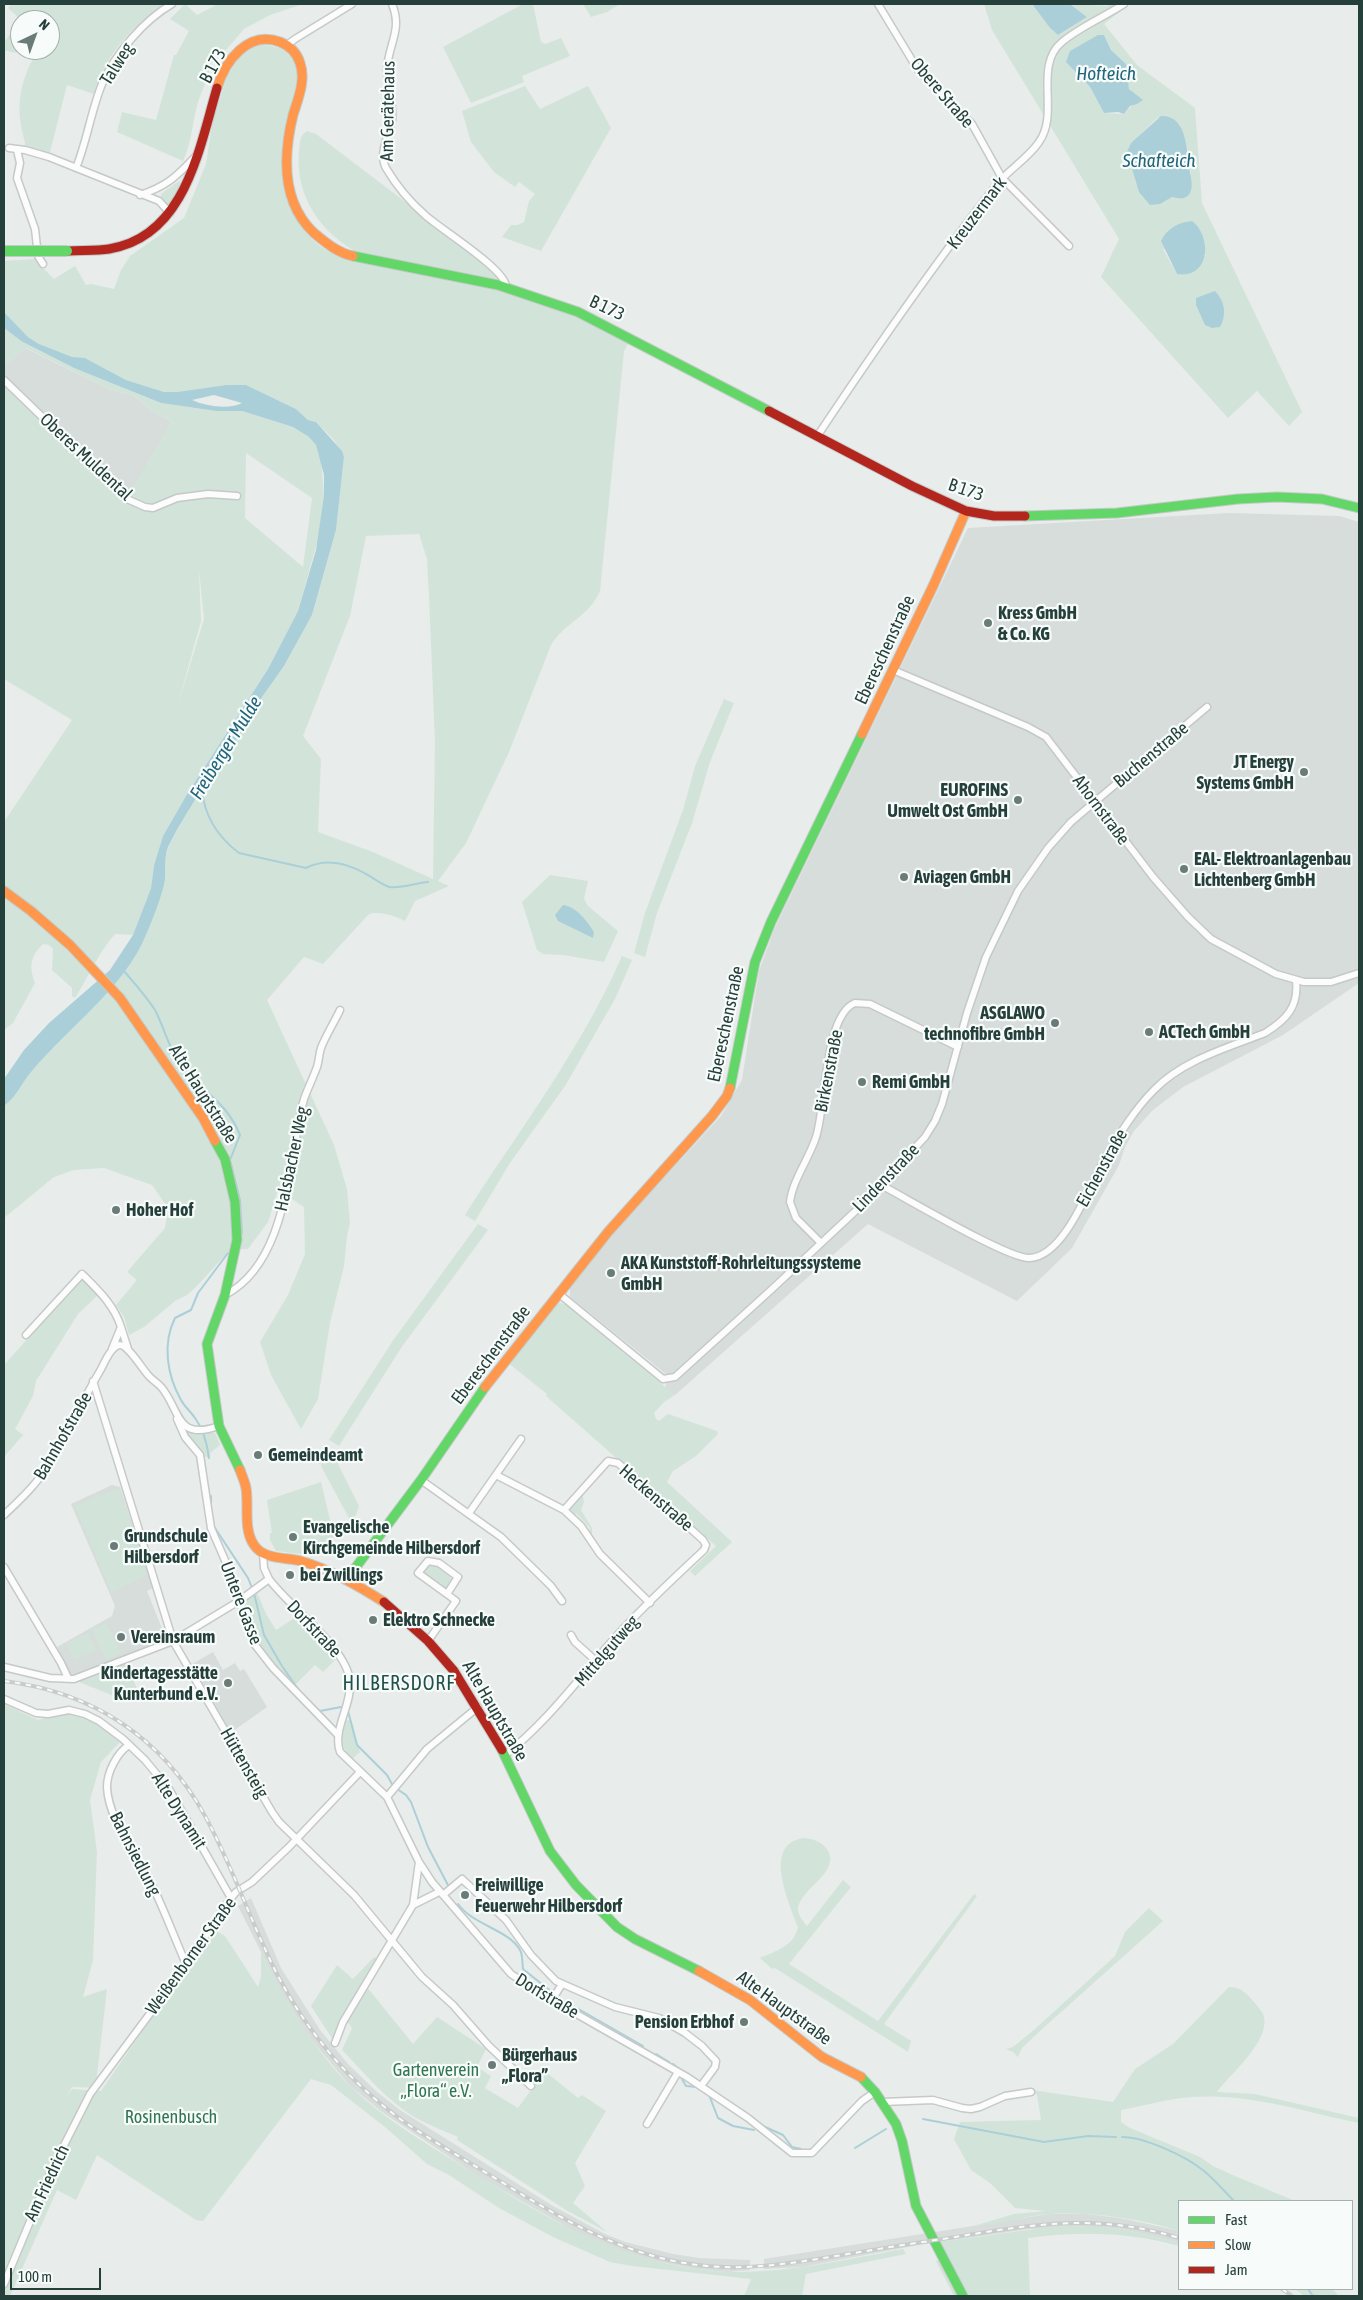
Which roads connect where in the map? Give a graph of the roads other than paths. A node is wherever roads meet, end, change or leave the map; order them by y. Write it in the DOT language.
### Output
graph roads {
  1 [pos="172,4"];
  2 [pos="352,4"];
  3 [pos="392,4"];
  4 [pos="878,4"];
  5 [pos="1124,4"];
  6 [pos="288,46"];
  7 [pos="9,148"];
  8 [pos="17,150"];
  9 [pos="197,154"];
  10 [pos="76,168"];
  11 [pos="1002,178"];
  12 [pos="140,195"];
  13 [pos="170,213"];
  14 [pos="1069,246"];
  15 [pos="4,251"];
  16 [pos="43,264"];
  17 [pos="506,287"];
  18 [pos="4,380"];
  19 [pos="818,435"];
  20 [pos="237,496"];
  21 [pos="1359,508"];
  22 [pos="966,511"];
  23 [pos="894,670"];
  24 [pos="1207,707"];
  25 [pos="1095,802"];
  26 [pos="4,891"];
  27 [pos="1359,973"];
  28 [pos="1293,980"];
  29 [pos="340,1010"];
  30 [pos="958,1047"];
  31 [pos="881,1185"];
  32 [pos="821,1243"];
  33 [pos="558,1293"];
  34 [pos="225,1295"];
  35 [pos="122,1327"];
  36 [pos="26,1335"];
  37 [pos="112,1349"];
  38 [pos="129,1350"];
  39 [pos="93,1381"];
  40 [pos="178,1419"];
  41 [pos="219,1426"];
  42 [pos="521,1440"];
  43 [pos="496,1475"];
  44 [pos="420,1480"];
  45 [pos="564,1510"];
  46 [pos="469,1513"];
  47 [pos="4,1515"];
  48 [pos="706,1545"];
  49 [pos="263,1553"];
  50 [pos="4,1567"];
  51 [pos="268,1579"];
  52 [pos="347,1579"];
  53 [pos="448,1594"];
  54 [pos="239,1601"];
  55 [pos="562,1602"];
  56 [pos="650,1603"];
  57 [pos="572,1635"];
  58 [pos="173,1641"];
  59 [pos="428,1641"];
  60 [pos="596,1661"];
  61 [pos="4,1667"];
  62 [pos="68,1678"];
  63 [pos="4,1699"];
  64 [pos="478,1707"];
  65 [pos="338,1735"];
  66 [pos="129,1745"];
  67 [pos="505,1755"];
  68 [pos="359,1772"];
  69 [pos="387,1797"];
  70 [pos="296,1839"];
  71 [pos="419,1862"];
  72 [pos="441,1893"];
  73 [pos="231,1898"];
  74 [pos="413,1905"];
  75 [pos="391,1940"];
  76 [pos="186,1964"];
  77 [pos="562,1984"];
  78 [pos="554,1997"];
  79 [pos="335,2043"];
  80 [pos="678,2072"];
  81 [pos="97,2086"];
  82 [pos="531,2086"];
  83 [pos="700,2086"];
  84 [pos="875,2092"];
  85 [pos="1031,2092"];
  86 [pos="883,2102"];
  87 [pos="647,2124"];
  88 [pos="4,2284"];
  89 [pos="963,2296"];
  1 -- 10 [label="street, Talweg"];
  2 -- 6 [label="street"];
  3 -- 17 [label="street, Am Gerätehaus"];
  4 -- 11 [label="street, Obere Straße"];
  5 -- 11 [label="street, Kreuzermark"];
  6 -- 9 [label="main road, B 173 / B 173"];
  6 -- 17 [label="main road, B 173 / B 173"];
  7 -- 8 [label="street"];
  8 -- 10 [label="street"];
  8 -- 16 [label="street"];
  9 -- 12 [label="street"];
  9 -- 13 [label="main road, B 173 / B 173"];
  10 -- 12 [label="street"];
  11 -- 14 [label="street, Obere Straße"];
  11 -- 19 [label="street, Kreuzermark"];
  12 -- 13 [label="street"];
  13 -- 15 [label="main road, B 173 / B 173, bridge"];
  17 -- 19 [label="main road, B 173 / B 173"];
  18 -- 20 [label="street, Oberes Muldental"];
  19 -- 22 [label="main road, B 173 / B 173"];
  21 -- 22 [label="main road, B 173 / B 173"];
  22 -- 23 [label="main road, Ebereschenstraße"];
  23 -- 25 [label="street, Ahornstraße"];
  23 -- 33 [label="main road, Ebereschenstraße"];
  24 -- 25 [label="street, Buchenstraße"];
  25 -- 28 [label="street, Ahornstraße"];
  25 -- 30 [label="street, Lindenstraße"];
  26 -- 34 [label="main road, Alte Hauptstraße"];
  27 -- 28 [label="street"];
  28 -- 31 [label="street, Eichenstraße"];
  29 -- 34 [label="street, Halsbacher Weg"];
  30 -- 31 [label="street, Lindenstraße"];
  30 -- 32 [label="street, Birkenstraße"];
  31 -- 32 [label="street, Lindenstraße"];
  32 -- 33 [label="street, Lindenstraße"];
  33 -- 44 [label="main road, Ebereschenstraße"];
  34 -- 41 [label="main road, Alte Hauptstraße"];
  35 -- 36 [label="street"];
  35 -- 37 [label="street, Bahnhofstraße"];
  35 -- 38 [label="street"];
  37 -- 38 [label="street"];
  37 -- 39 [label="street, Bahnhofstraße"];
  38 -- 40 [label="street"];
  39 -- 47 [label="street, Bahnhofstraße"];
  39 -- 58 [label="street, Hüttensteig"];
  40 -- 41 [label="street"];
  40 -- 54 [label="street, Untere Gasse"];
  41 -- 49 [label="main road, Alte Hauptstraße"];
  42 -- 43 [label="street"];
  43 -- 45 [label="street"];
  43 -- 46 [label="street"];
  44 -- 46 [label="street"];
  44 -- 52 [label="main road, Ebereschenstraße"];
  45 -- 48 [label="street, Heckenstraße"];
  45 -- 56 [label="street"];
  46 -- 55 [label="street"];
  48 -- 56 [label="street, Mittelgutweg"];
  49 -- 51 [label="street"];
  49 -- 52 [label="main road, Alte Hauptstraße"];
  50 -- 62 [label="street"];
  51 -- 54 [label="street"];
  51 -- 65 [label="street, Dorfstraße"];
  52 -- 59 [label="main road, Alte Hauptstraße"];
  53 -- 53 [label="street"];
  53 -- 59 [label="street"];
  54 -- 58 [label="street"];
  54 -- 65 [label="street, Untere Gasse"];
  56 -- 60 [label="street, Mittelgutweg"];
  57 -- 60 [label="street"];
  58 -- 62 [label="street"];
  58 -- 70 [label="street, Hüttensteig"];
  59 -- 64 [label="main road, Alte Hauptstraße"];
  60 -- 67 [label="street, Mittelgutweg"];
  61 -- 62 [label="street"];
  63 -- 66 [label="street, Alte Dynamit"];
  64 -- 67 [label="main road, Alte Hauptstraße"];
  64 -- 69 [label="street"];
  65 -- 68 [label="street, Dorfstraße"];
  66 -- 73 [label="street, Alte Dynamit"];
  66 -- 76 [label="street, Bahnsiedlung"];
  67 -- 84 [label="main road, Alte Hauptstraße"];
  68 -- 69 [label="street, Dorfstraße"];
  68 -- 70 [label="street, Weißenborner Straße"];
  69 -- 71 [label="street, Dorfstraße"];
  70 -- 73 [label="street, Weißenborner Straße"];
  70 -- 75 [label="street, Hüttensteig"];
  71 -- 72 [label="street, Dorfstraße"];
  71 -- 74 [label="street"];
  72 -- 74 [label="street"];
  72 -- 77 [label="street"];
  72 -- 78 [label="street, Dorfstraße"];
  73 -- 76 [label="street, Weißenborner Straße"];
  74 -- 75 [label="street"];
  75 -- 79 [label="street"];
  75 -- 82 [label="street, Hüttensteig"];
  76 -- 81 [label="street, Weißenborner Straße"];
  77 -- 78 [label="street"];
  77 -- 83 [label="street"];
  78 -- 80 [label="street, Dorfstraße"];
  80 -- 83 [label="street, Dorfstraße"];
  80 -- 87 [label="street"];
  81 -- 88 [label="street, Am Friedrich"];
  83 -- 84 [label="street, Dorfstraße"];
  84 -- 86 [label="main road, Alte Hauptstraße"];
  85 -- 86 [label="street"];
  86 -- 89 [label="main road, Alte Hauptstraße"];
}
